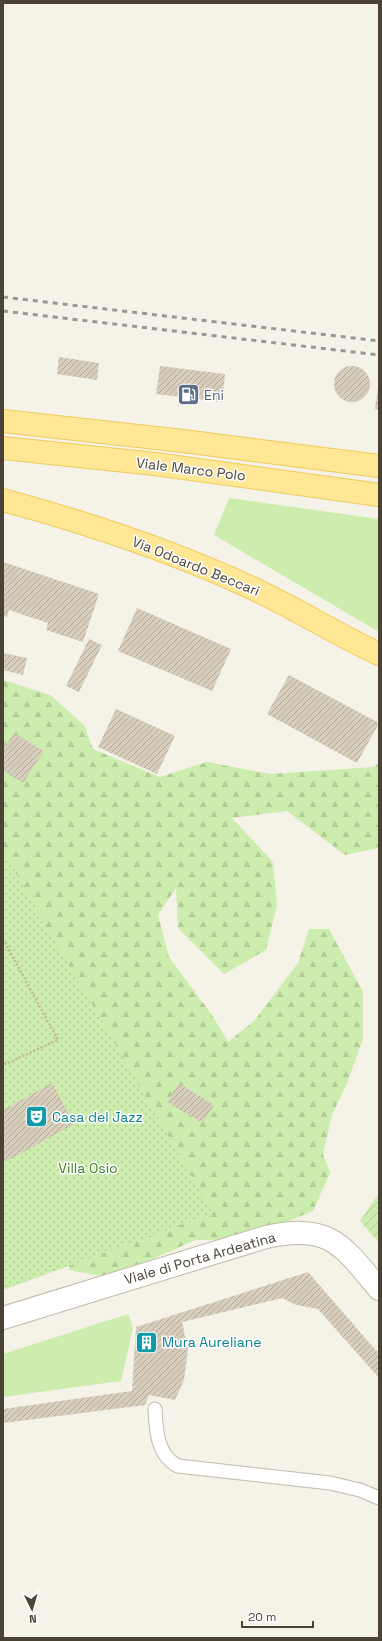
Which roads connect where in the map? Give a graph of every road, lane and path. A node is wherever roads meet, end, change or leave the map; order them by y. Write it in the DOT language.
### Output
graph roads {
  1 [pos="3,421"];
  2 [pos="3,448"];
  3 [pos="379,466"];
  4 [pos="379,495"];
  5 [pos="3,500"];
  6 [pos="377,653"];
  7 [pos="3,939"];
  8 [pos="3,1065"];
  9 [pos="379,1289"];
  10 [pos="3,1318"];
  11 [pos="155,1409"];
  12 [pos="379,1498"];
  1 -- 3 [label="main road, Viale Marco Polo"];
  2 -- 4 [label="main road, Viale Marco Polo"];
  5 -- 6 [label="main road, Via Odoardo Beccari"];
  7 -- 8 [label="path"];
  9 -- 10 [label="street, Viale di Porta Ardeatina"];
  11 -- 12 [label="lane"];
}
